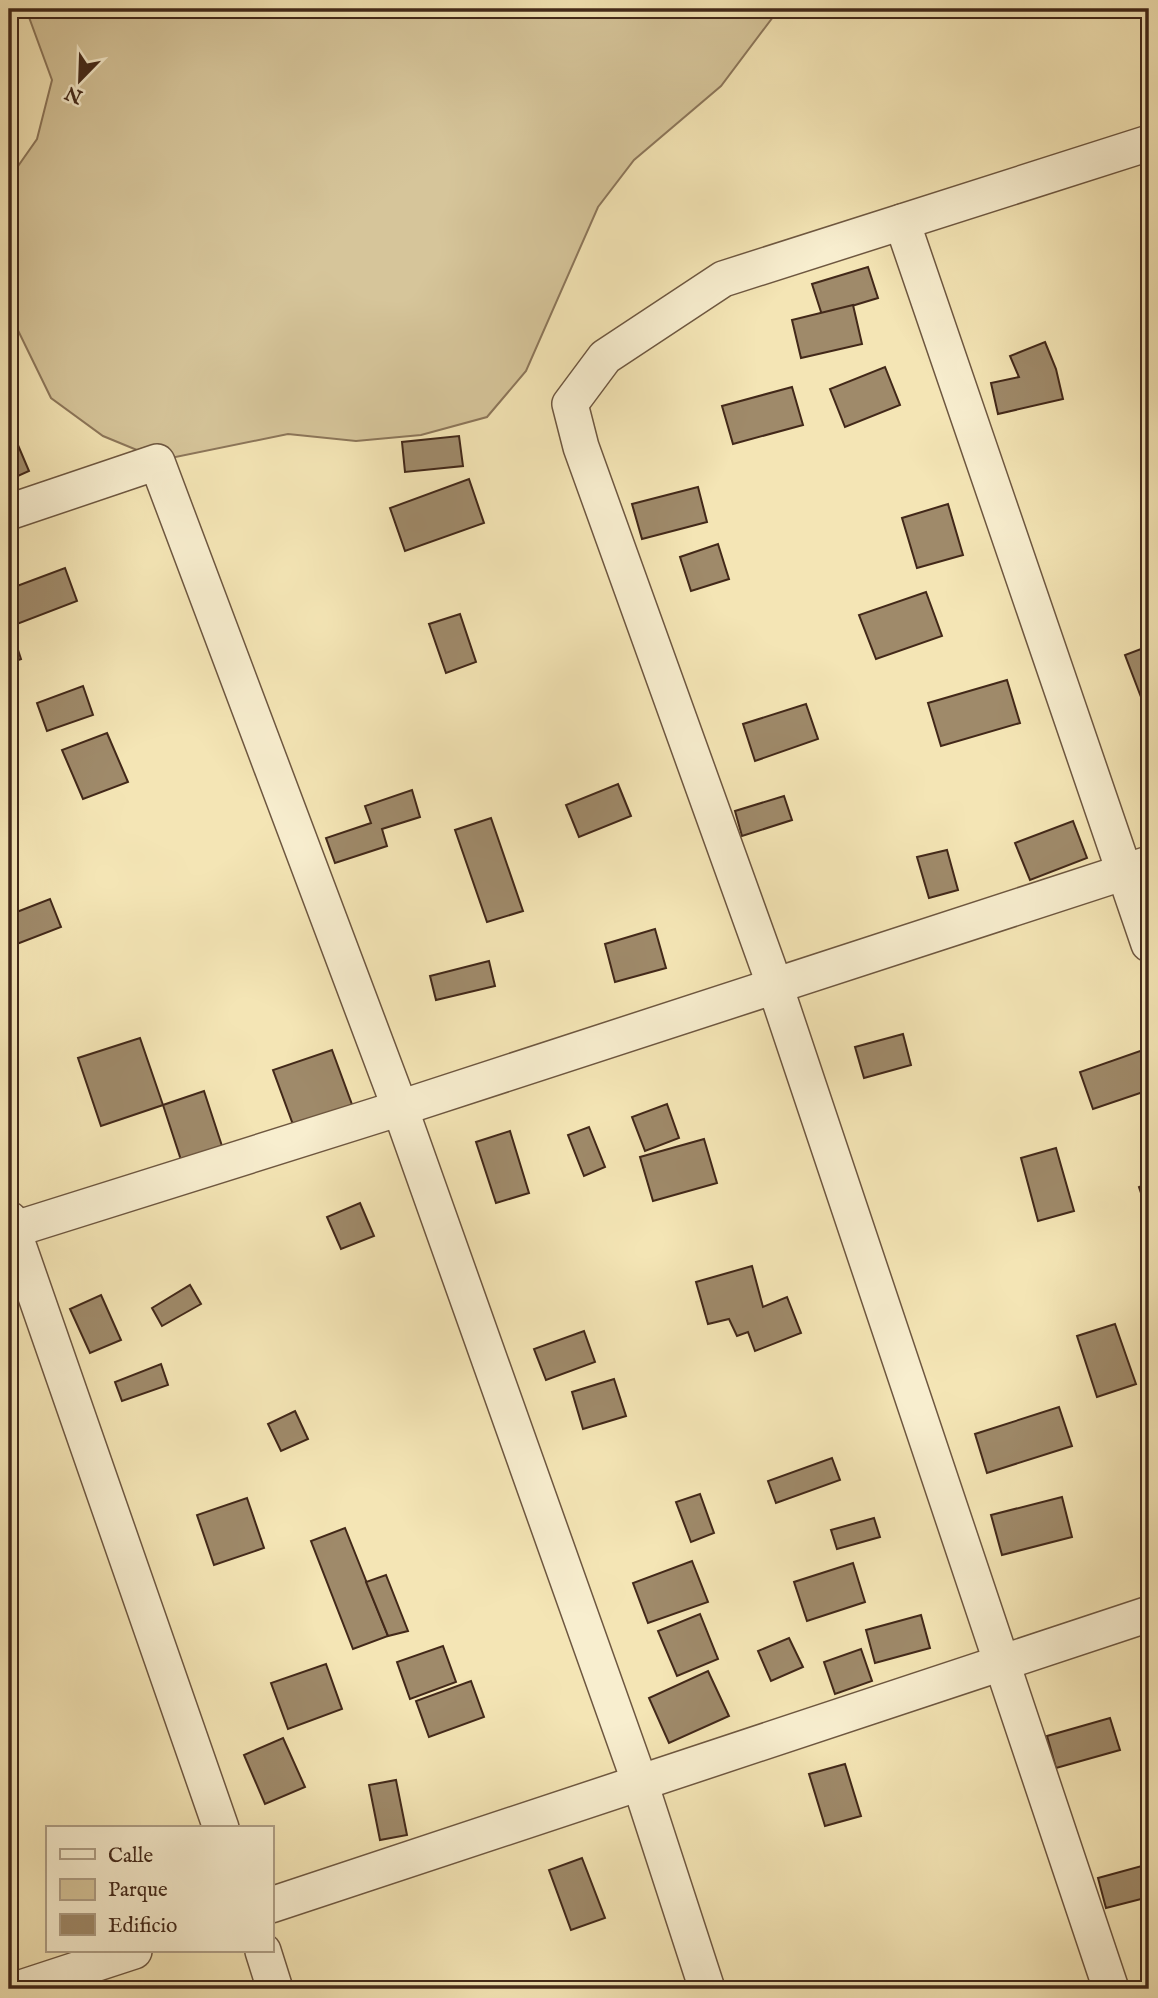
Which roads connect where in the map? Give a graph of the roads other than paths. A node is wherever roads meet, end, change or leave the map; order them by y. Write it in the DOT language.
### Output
graph roads {
  1 [pos="1149,143"];
  2 [pos="902,222"];
  3 [pos="9,512"];
  4 [pos="1137,868"];
  5 [pos="1149,944"];
  6 [pos="775,986"];
  7 [pos="400,1108"];
  8 [pos="10,1226"];
  9 [pos="1149,1614"];
  10 [pos="1002,1662"];
  11 [pos="640,1783"];
  12 [pos="220,1826"];
  13 [pos="273,1904"];
  14 [pos="131,1952"];
  15 [pos="263,1952"];
  16 [pos="18,1989"];
  17 [pos="275,1989"];
  18 [pos="707,1989"];
  19 [pos="1111,1989"];
  1 -- 2 [label="street"];
  2 -- 4 [label="street"];
  2 -- 6 [label="street"];
  3 -- 7 [label="street"];
  4 -- 5 [label="street"];
  4 -- 6 [label="street"];
  6 -- 7 [label="street"];
  6 -- 10 [label="street"];
  7 -- 8 [label="street"];
  7 -- 11 [label="street"];
  8 -- 12 [label="street"];
  9 -- 10 [label="street"];
  10 -- 11 [label="street"];
  10 -- 19 [label="street"];
  11 -- 13 [label="street"];
  11 -- 18 [label="street"];
  14 -- 16 [label="street"];
  15 -- 17 [label="street"];
}
